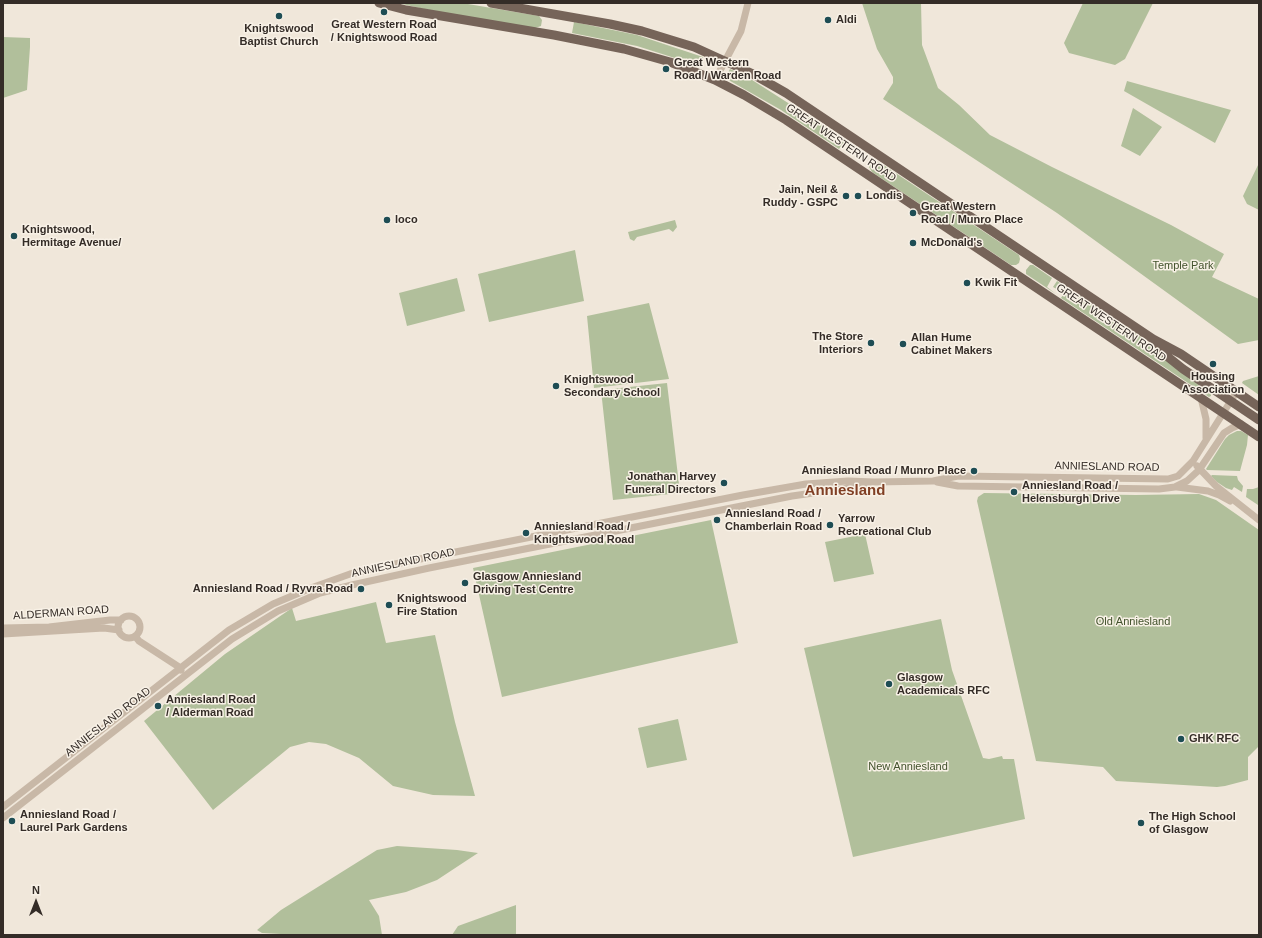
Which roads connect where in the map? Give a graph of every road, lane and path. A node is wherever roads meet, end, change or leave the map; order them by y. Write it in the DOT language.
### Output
graph roads {
  1 [pos="379,3"];
  2 [pos="491,3"];
  3 [pos="748,3"];
  4 [pos="726,60"];
  5 [pos="715,80"];
  6 [pos="1153,339"];
  7 [pos="1237,391"];
  8 [pos="1201,398"];
  9 [pos="1231,400"];
  10 [pos="1257,404"];
  11 [pos="1223,413"];
  12 [pos="1259,420"];
  13 [pos="1241,424"];
  14 [pos="1259,437"];
  15 [pos="1206,441"];
  16 [pos="1193,461"];
  17 [pos="1199,470"];
  18 [pos="933,481"];
  19 [pos="874,482"];
  20 [pos="1175,487"];
  21 [pos="1246,510"];
  22 [pos="1259,520"];
  23 [pos="121,620"];
  24 [pos="3,628"];
  25 [pos="119,630"];
  26 [pos="3,634"];
  27 [pos="136,636"];
  28 [pos="179,668"];
  29 [pos="186,675"];
  30 [pos="3,806"];
  31 [pos="3,818"];
  1 -- 5 [label="main road, GREAT WESTERN ROAD"];
  2 -- 4 [label="main road, GREAT WESTERN ROAD"];
  3 -- 4 [label="street"];
  4 -- 5 [label="street"];
  4 -- 6 [label="main road, GREAT WESTERN ROAD"];
  5 -- 8 [label="main road, GREAT WESTERN ROAD"];
  6 -- 7 [label="main road, GREAT WESTERN ROAD"];
  6 -- 9 [label="main road"];
  7 -- 9 [label="street, ANNIESLAND ROAD"];
  7 -- 10 [label="main road, GREAT WESTERN ROAD"];
  8 -- 11 [label="main road, GREAT WESTERN ROAD"];
  8 -- 15 [label="street"];
  9 -- 11 [label="street, ANNIESLAND ROAD"];
  9 -- 12 [label="main road"];
  11 -- 13 [label="main road, GREAT WESTERN ROAD"];
  11 -- 15 [label="street, ANNIESLAND ROAD"];
  13 -- 14 [label="main road, GREAT WESTERN ROAD"];
  13 -- 17 [label="street, ANNIESLAND ROAD"];
  15 -- 16 [label="street, ANNIESLAND ROAD"];
  16 -- 17 [label="street"];
  16 -- 18 [label="street, ANNIESLAND ROAD"];
  17 -- 20 [label="street, ANNIESLAND ROAD"];
  17 -- 21 [label="street"];
  18 -- 19 [label="street, ANNIESLAND ROAD"];
  18 -- 20 [label="street, ANNIESLAND ROAD"];
  19 -- 28 [label="street, ANNIESLAND ROAD"];
  19 -- 29 [label="street, ANNIESLAND ROAD"];
  20 -- 21 [label="street, ANNIESLAND ROAD"];
  21 -- 22 [label="street"];
  23 -- 24 [label="street, ALDERMAN ROAD"];
  23 -- 25 [label="street, ALDERMAN ROAD"];
  23 -- 27 [label="street, ALDERMAN ROAD"];
  25 -- 26 [label="street, ALDERMAN ROAD"];
  25 -- 27 [label="street, ALDERMAN ROAD"];
  27 -- 28 [label="street, ALDERMAN ROAD"];
  28 -- 29 [label="street, ALDERMAN ROAD"];
  28 -- 30 [label="street, ANNIESLAND ROAD"];
  29 -- 31 [label="street, ANNIESLAND ROAD"];
}
